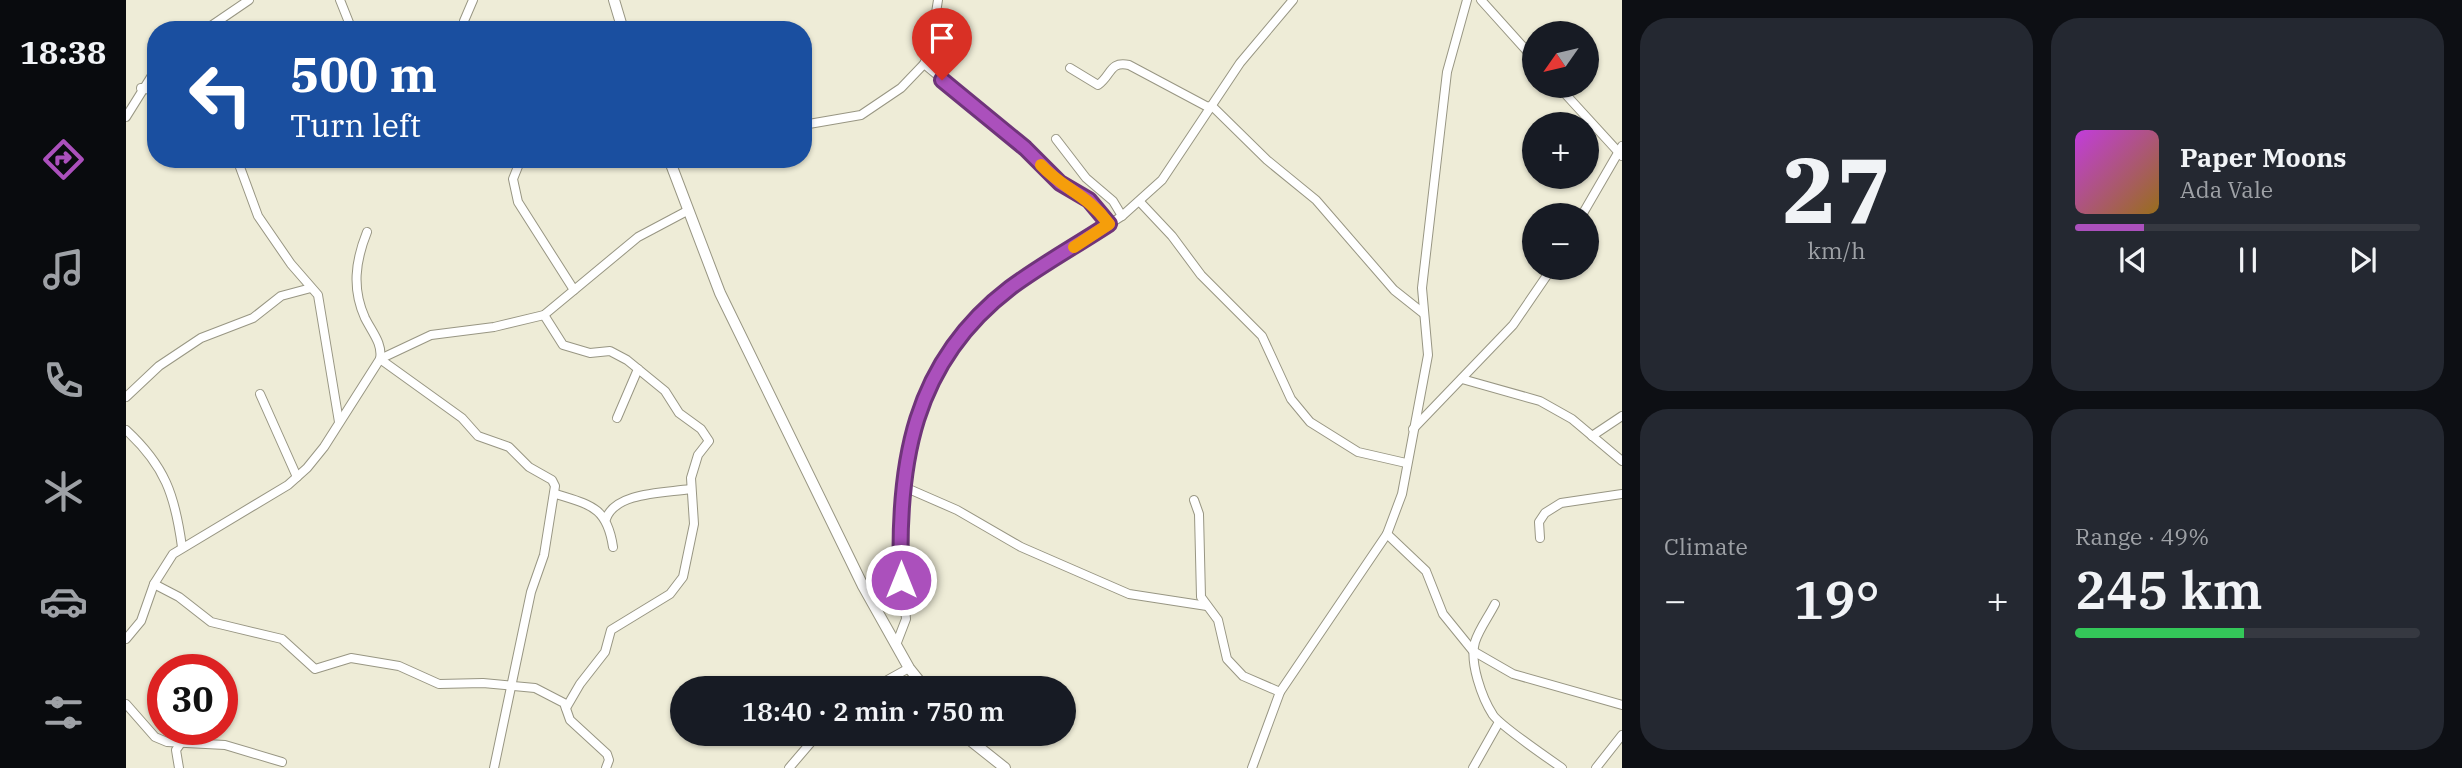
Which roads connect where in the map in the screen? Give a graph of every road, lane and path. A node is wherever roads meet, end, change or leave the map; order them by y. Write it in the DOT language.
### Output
graph roads {
  1 [pos="249,0"];
  2 [pos="340,0"];
  3 [pos="473,0"];
  4 [pos="614,0"];
  5 [pos="938,0"];
  6 [pos="1293,0"];
  7 [pos="1467,0"];
  8 [pos="1481,0"];
  9 [pos="218,21"];
  10 [pos="348,21"];
  11 [pos="464,21"];
  12 [pos="620,21"];
  13 [pos="1522,46"];
  14 [pos="924,64"];
  15 [pos="1070,68"];
  16 [pos="147,80"];
  17 [pos="141,88"];
  18 [pos="147,89"];
  19 [pos="1569,98"];
  20 [pos="1213,107"];
  21 [pos="126,117"];
  22 [pos="812,123"];
  23 [pos="1056,139"];
  24 [pos="1621,152"];
  25 [pos="240,168"];
  26 [pos="517,168"];
  27 [pos="672,168"];
  28 [pos="1140,202"];
  29 [pos="1589,203"];
  30 [pos="687,211"];
  31 [pos="1122,216"];
  32 [pos="1109,224"];
  33 [pos="367,232"];
  34 [pos="1544,280"];
  35 [pos="311,288"];
  36 [pos="574,290"];
  37 [pos="1423,313"];
  38 [pos="544,314"];
  39 [pos="380,359"];
  40 [pos="638,369"];
  41 [pos="1462,379"];
  42 [pos="260,394"];
  43 [pos="126,397"];
  44 [pos="1622,416"];
  45 [pos="617,418"];
  46 [pos="340,422"];
  47 [pos="126,430"];
  48 [pos="1411,432"];
  49 [pos="1592,436"];
  50 [pos="1622,461"];
  51 [pos="1406,463"];
  52 [pos="298,477"];
  53 [pos="902,486"];
  54 [pos="690,489"];
  55 [pos="556,494"];
  56 [pos="1622,494"];
  57 [pos="1194,500"];
  58 [pos="606,519"];
  59 [pos="1387,534"];
  60 [pos="1540,538"];
  61 [pos="182,547"];
  62 [pos="613,547"];
  63 [pos="154,584"];
  64 [pos="1495,604"];
  65 [pos="1207,606"];
  66 [pos="126,639"];
  67 [pos="896,645"];
  68 [pos="1473,651"];
  69 [pos="909,668"];
  70 [pos="895,676"];
  71 [pos="915,676"];
  72 [pos="512,684"];
  73 [pos="1280,692"];
  74 [pos="126,704"];
  75 [pos="1622,705"];
  76 [pos="566,708"];
  77 [pos="1499,722"];
  78 [pos="147,728"];
  79 [pos="1622,735"];
  80 [pos="180,745"];
  81 [pos="225,745"];
  82 [pos="808,746"];
  83 [pos="977,746"];
  84 [pos="282,762"];
  85 [pos="1256,766"];
  86 [pos="179,768"];
  87 [pos="494,768"];
  88 [pos="606,768"];
  89 [pos="789,768"];
  90 [pos="1005,768"];
  91 [pos="1473,768"];
  92 [pos="1562,768"];
  93 [pos="1596,768"];
  1 -- 9 [label="street"];
  2 -- 10 [label="street"];
  3 -- 11 [label="street"];
  4 -- 12 [label="main road"];
  5 -- 14 [label="street"];
  6 -- 20 [label="street"];
  7 -- 37 [label="street"];
  8 -- 13 [label="street"];
  14 -- 22 [label="street"];
  14 -- 32 [label="street"];
  15 -- 20 [label="street"];
  16 -- 17 [label="street"];
  17 -- 18 [label="street"];
  17 -- 21 [label="street"];
  19 -- 24 [label="street"];
  20 -- 28 [label="street"];
  20 -- 37 [label="street"];
  23 -- 31 [label="street"];
  24 -- 29 [label="street"];
  25 -- 35 [label="street"];
  26 -- 36 [label="street"];
  27 -- 30 [label="main road"];
  28 -- 31 [label="street"];
  28 -- 51 [label="street"];
  30 -- 36 [label="street"];
  30 -- 67 [label="main road"];
  31 -- 32 [label="street"];
  32 -- 53 [label="street"];
  33 -- 39 [label="street"];
  34 -- 41 [label="street"];
  35 -- 43 [label="street"];
  35 -- 46 [label="street"];
  36 -- 38 [label="street"];
  37 -- 48 [label="street"];
  38 -- 39 [label="street"];
  38 -- 40 [label="street"];
  39 -- 46 [label="street"];
  39 -- 55 [label="street"];
  40 -- 45 [label="street"];
  40 -- 54 [label="street"];
  41 -- 48 [label="street"];
  41 -- 49 [label="street"];
  42 -- 52 [label="street"];
  44 -- 49 [label="street"];
  46 -- 52 [label="street"];
  47 -- 61 [label="street"];
  48 -- 51 [label="street"];
  49 -- 50 [label="street"];
  51 -- 59 [label="street"];
  52 -- 61 [label="street"];
  53 -- 65 [label="street"];
  53 -- 67 [label="street"];
  54 -- 58 [label="street"];
  54 -- 76 [label="street"];
  55 -- 58 [label="street"];
  55 -- 72 [label="street"];
  56 -- 60 [label="street"];
  57 -- 65 [label="street"];
  58 -- 62 [label="street"];
  59 -- 68 [label="street"];
  59 -- 73 [label="street"];
  61 -- 63 [label="street"];
  63 -- 66 [label="street"];
  63 -- 72 [label="street"];
  64 -- 68 [label="street"];
  65 -- 73 [label="street"];
  67 -- 69 [label="main road"];
  68 -- 75 [label="street"];
  68 -- 77 [label="street"];
  69 -- 70 [label="street"];
  69 -- 71 [label="main road"];
  72 -- 76 [label="street"];
  72 -- 87 [label="street"];
  73 -- 85 [label="street"];
  74 -- 78 [label="street"];
  76 -- 88 [label="street"];
  77 -- 91 [label="street"];
  77 -- 92 [label="street"];
  79 -- 93 [label="street"];
  80 -- 86 [label="street"];
  81 -- 84 [label="street"];
  82 -- 89 [label="street"];
  83 -- 90 [label="main road"];
}
